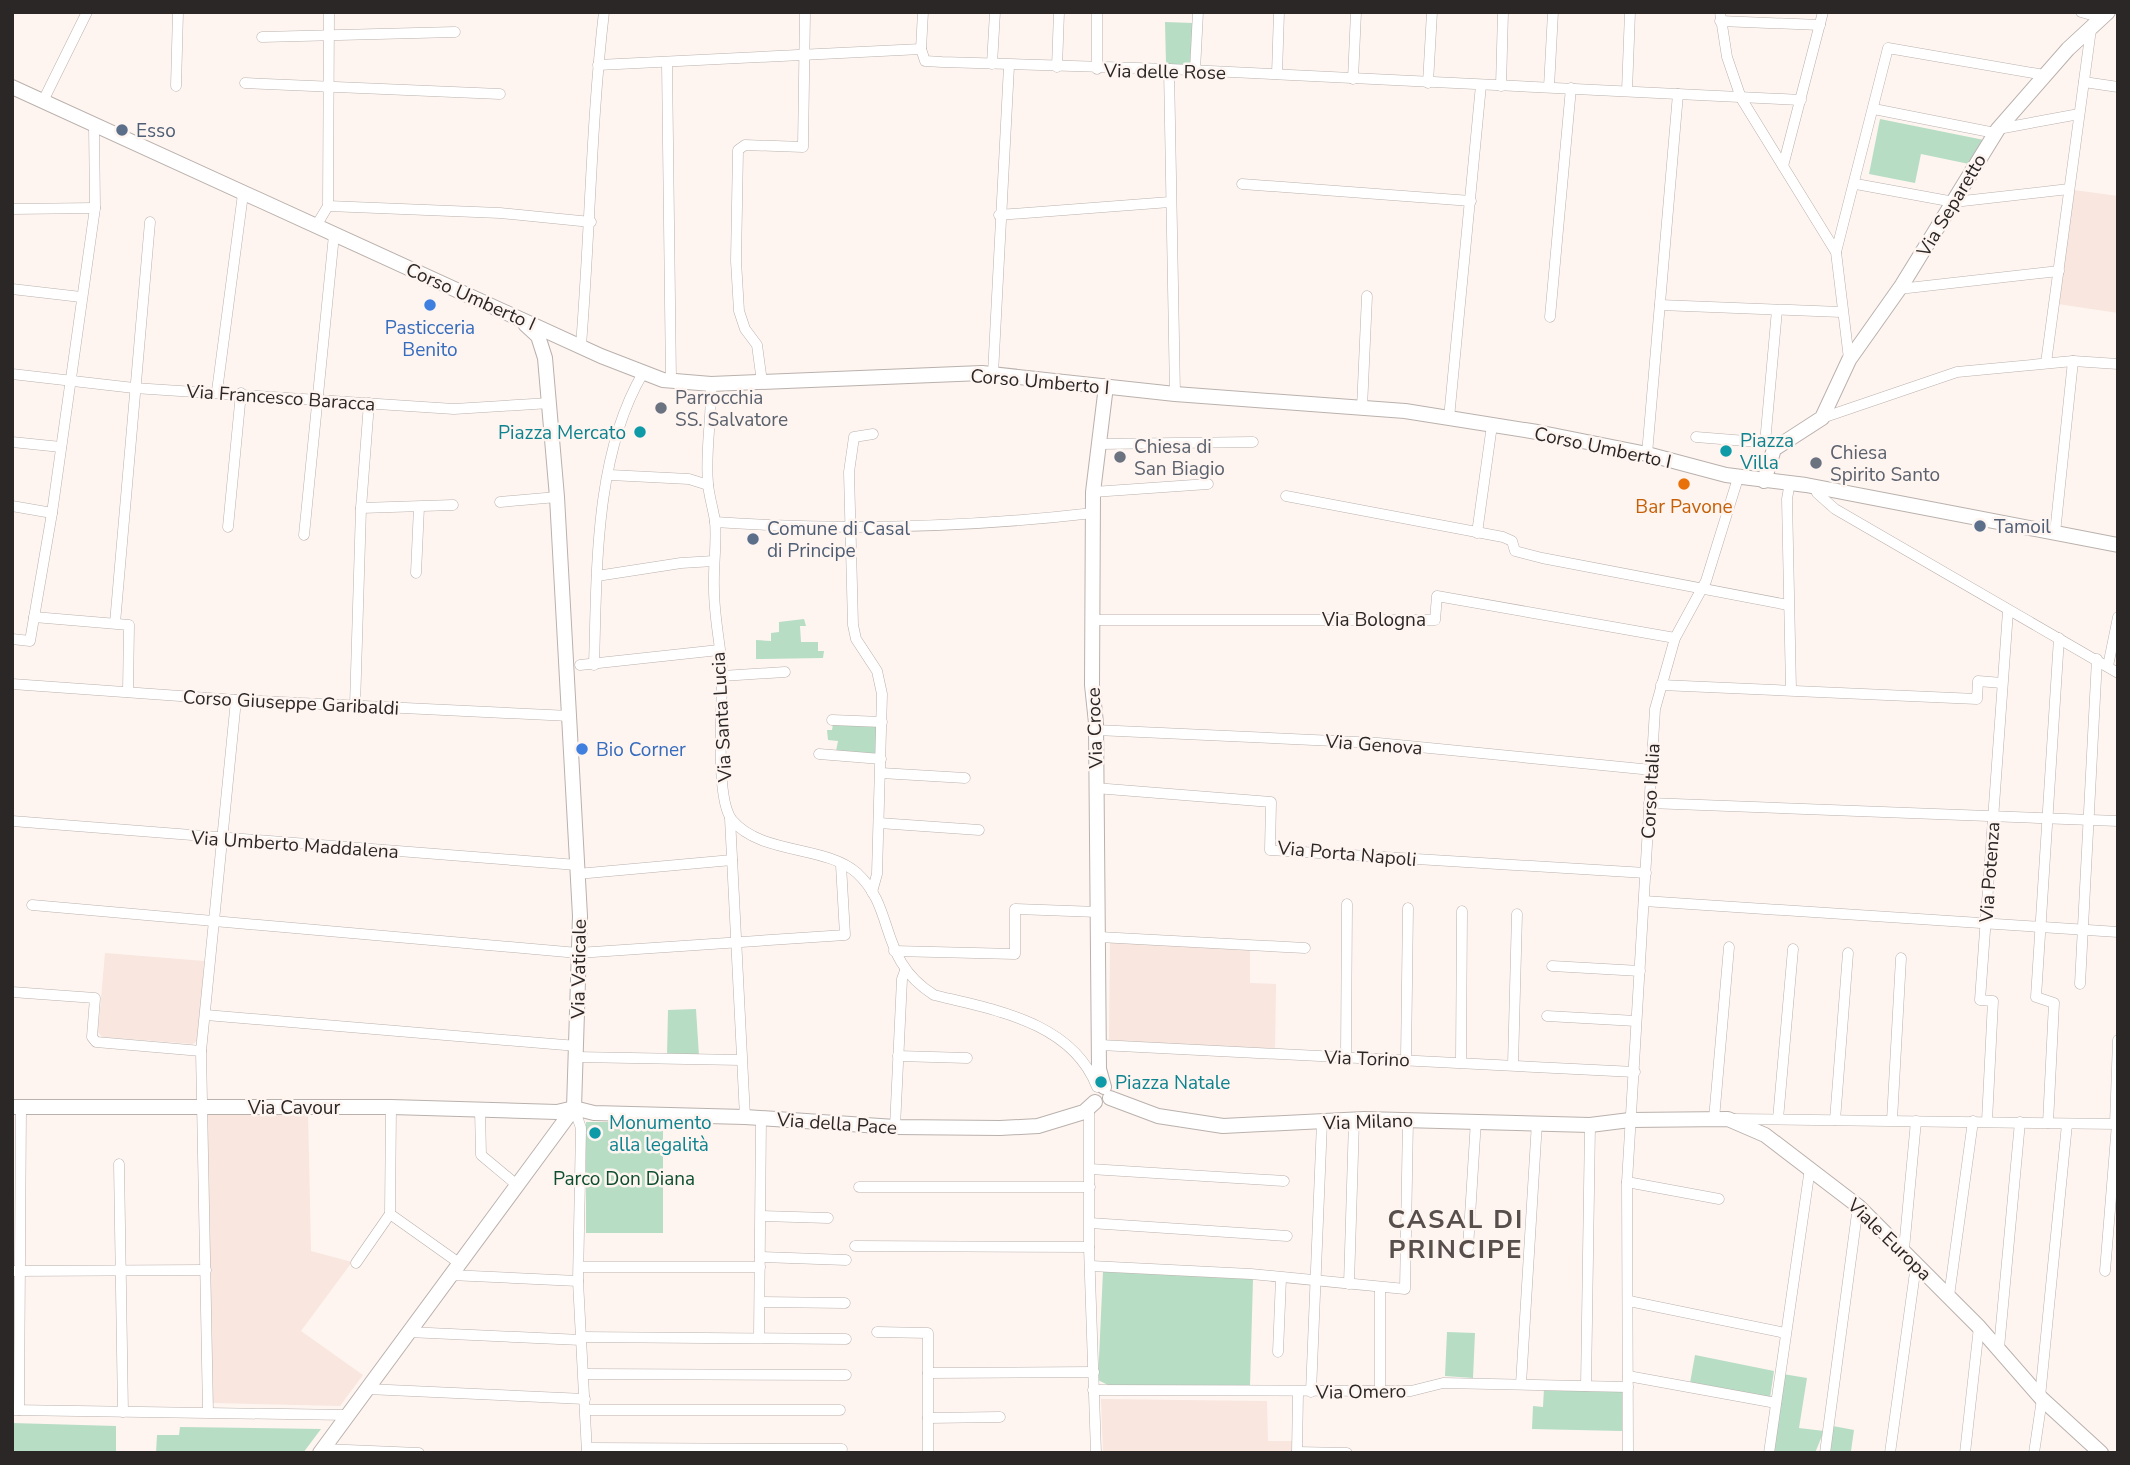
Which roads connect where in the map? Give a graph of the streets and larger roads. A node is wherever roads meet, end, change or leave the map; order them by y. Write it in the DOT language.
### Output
graph roads {
  1 [pos="88,12"];
  2 [pos="178,12"];
  3 [pos="328,12"];
  4 [pos="604,12"];
  5 [pos="804,12"];
  6 [pos="923,12"];
  7 [pos="995,12"];
  8 [pos="1059,12"];
  9 [pos="1097,12"];
  10 [pos="1198,12"];
  11 [pos="1279,12"];
  12 [pos="1356,12"];
  13 [pos="1432,12"];
  14 [pos="1503,12"];
  15 [pos="1553,12"];
  16 [pos="1630,12"];
  17 [pos="1823,12"];
  18 [pos="2081,12"];
  19 [pos="2118,15"];
  20 [pos="1720,17"];
  21 [pos="2102,18"];
  22 [pos="1820,25"];
  23 [pos="455,32"];
  24 [pos="328,36"];
  25 [pos="262,37"];
  26 [pos="921,49"];
  27 [pos="803,56"];
  28 [pos="667,63"];
  29 [pos="992,64"];
  30 [pos="598,65"];
  31 [pos="1009,66"];
  32 [pos="1057,67"];
  33 [pos="1097,69"];
  34 [pos="1169,69"];
  35 [pos="1195,70"];
  36 [pos="1277,74"];
  37 [pos="2044,75"];
  38 [pos="1353,79"];
  39 [pos="2084,82"];
  40 [pos="245,83"];
  41 [pos="1428,83"];
  42 [pos="1481,85"];
  43 [pos="176,86"];
  44 [pos="1501,86"];
  45 [pos="12,87"];
  46 [pos="327,88"];
  47 [pos="1549,88"];
  48 [pos="2118,88"];
  49 [pos="1571,89"];
  50 [pos="1627,91"];
  51 [pos="500,94"];
  52 [pos="1678,94"];
  53 [pos="1741,98"];
  54 [pos="1801,100"];
  55 [pos="43,101"];
  56 [pos="1874,109"];
  57 [pos="2080,114"];
  58 [pos="94,125"];
  59 [pos="1997,131"];
  60 [pos="1783,166"];
  61 [pos="1242,184"];
  62 [pos="1856,184"];
  63 [pos="2069,189"];
  64 [pos="243,194"];
  65 [pos="1471,201"];
  66 [pos="1170,202"];
  67 [pos="1954,202"];
  68 [pos="328,206"];
  69 [pos="95,208"];
  70 [pos="12,209"];
  71 [pos="999,215"];
  72 [pos="150,222"];
  73 [pos="591,222"];
  74 [pos="316,226"];
  75 [pos="334,234"];
  76 [pos="1836,252"];
  77 [pos="2059,271"];
  78 [pos="12,289"];
  79 [pos="1899,289"];
  80 [pos="1367,296"];
  81 [pos="81,297"];
  82 [pos="481,300"];
  83 [pos="1660,305"];
  84 [pos="1777,310"];
  85 [pos="1840,312"];
  86 [pos="1550,317"];
  87 [pos="577,343"];
  88 [pos="1849,360"];
  89 [pos="2073,361"];
  90 [pos="2046,363"];
  91 [pos="2118,364"];
  92 [pos="643,373"];
  93 [pos="12,374"];
  94 [pos="993,374"];
  95 [pos="671,381"];
  96 [pos="71,382"];
  97 [pos="762,382"];
  98 [pos="711,384"];
  99 [pos="1106,386"];
  100 [pos="134,388"];
  101 [pos="217,391"];
  102 [pos="241,393"];
  103 [pos="1175,394"];
  104 [pos="318,399"];
  105 [pos="369,403"];
  106 [pos="550,403"];
  107 [pos="1362,408"];
  108 [pos="1449,418"];
  109 [pos="1822,418"];
  110 [pos="1492,425"];
  111 [pos="873,434"];
  112 [pos="1696,437"];
  113 [pos="12,442"];
  114 [pos="1254,442"];
  115 [pos="1765,443"];
  116 [pos="1099,444"];
  117 [pos="1782,444"];
  118 [pos="61,447"];
  119 [pos="1647,454"];
  120 [pos="610,475"];
  121 [pos="1738,478"];
  122 [pos="1764,481"];
  123 [pos="1790,482"];
  124 [pos="1208,484"];
  125 [pos="708,485"];
  126 [pos="1815,487"];
  127 [pos="1093,492"];
  128 [pos="1286,496"];
  129 [pos="557,498"];
  130 [pos="500,502"];
  131 [pos="12,506"];
  132 [pos="453,506"];
  133 [pos="419,507"];
  134 [pos="361,509"];
  135 [pos="52,513"];
  136 [pos="1093,513"];
  137 [pos="715,522"];
  138 [pos="228,527"];
  139 [pos="851,529"];
  140 [pos="1477,533"];
  141 [pos="2055,533"];
  142 [pos="304,535"];
  143 [pos="2118,545"];
  144 [pos="714,561"];
  145 [pos="416,573"];
  146 [pos="597,576"];
  147 [pos="1703,587"];
  148 [pos="1788,605"];
  149 [pos="2008,611"];
  150 [pos="34,617"];
  151 [pos="2118,617"];
  152 [pos="1092,620"];
  153 [pos="115,622"];
  154 [pos="1675,638"];
  155 [pos="2059,638"];
  156 [pos="12,639"];
  157 [pos="719,650"];
  158 [pos="2097,659"];
  159 [pos="580,665"];
  160 [pos="594,665"];
  161 [pos="2108,666"];
  162 [pos="785,672"];
  163 [pos="2118,673"];
  164 [pos="722,676"];
  165 [pos="2003,683"];
  166 [pos="12,684"];
  167 [pos="1661,685"];
  168 [pos="1791,689"];
  169 [pos="128,692"];
  170 [pos="236,700"];
  171 [pos="355,706"];
  172 [pos="570,716"];
  173 [pos="832,720"];
  174 [pos="882,722"];
  175 [pos="1096,730"];
  176 [pos="819,754"];
  177 [pos="881,759"];
  178 [pos="1652,770"];
  179 [pos="881,773"];
  180 [pos="965,778"];
  181 [pos="1095,788"];
  182 [pos="1649,803"];
  183 [pos="730,818"];
  184 [pos="1993,818"];
  185 [pos="2047,819"];
  186 [pos="12,821"];
  187 [pos="2118,821"];
  188 [pos="2090,822"];
  189 [pos="879,823"];
  190 [pos="979,830"];
  191 [pos="221,839"];
  192 [pos="732,860"];
  193 [pos="841,866"];
  194 [pos="577,869"];
  195 [pos="1646,873"];
  196 [pos="872,892"];
  197 [pos="1644,901"];
  198 [pos="1347,904"];
  199 [pos="32,905"];
  200 [pos="1408,908"];
  201 [pos="1462,911"];
  202 [pos="1098,912"];
  203 [pos="1517,914"];
  204 [pos="214,922"];
  205 [pos="1985,925"];
  206 [pos="2039,928"];
  207 [pos="2083,931"];
  208 [pos="2118,932"];
  209 [pos="1098,937"];
  210 [pos="735,943"];
  211 [pos="1729,947"];
  212 [pos="1305,948"];
  213 [pos="1793,949"];
  214 [pos="894,951"];
  215 [pos="578,953"];
  216 [pos="1848,953"];
  217 [pos="1901,958"];
  218 [pos="1552,966"];
  219 [pos="905,971"];
  220 [pos="1640,971"];
  221 [pos="2080,984"];
  222 [pos="12,992"];
  223 [pos="206,1015"];
  224 [pos="1547,1016"];
  225 [pos="1636,1021"];
  226 [pos="2118,1040"];
  227 [pos="1100,1045"];
  228 [pos="201,1051"];
  229 [pos="576,1052"];
  230 [pos="1346,1055"];
  231 [pos="898,1056"];
  232 [pos="967,1058"];
  233 [pos="1406,1059"];
  234 [pos="741,1060"];
  235 [pos="1461,1062"];
  236 [pos="1513,1065"];
  237 [pos="1635,1072"];
  238 [pos="1104,1091"];
  239 [pos="1092,1105"];
  240 [pos="17,1107"];
  241 [pos="391,1107"];
  242 [pos="200,1108"];
  243 [pos="574,1108"];
  244 [pos="480,1109"];
  245 [pos="745,1117"];
  246 [pos="761,1118"];
  247 [pos="1721,1119"];
  248 [pos="1778,1119"];
  249 [pos="1408,1120"];
  250 [pos="1476,1120"];
  251 [pos="1630,1120"];
  252 [pos="1835,1120"];
  253 [pos="1354,1121"];
  254 [pos="1892,1121"];
  255 [pos="1916,1121"];
  256 [pos="1973,1121"];
  257 [pos="1987,1121"];
  258 [pos="1322,1122"];
  259 [pos="1537,1122"];
  260 [pos="2020,1122"];
  261 [pos="2048,1123"];
  262 [pos="2067,1124"];
  263 [pos="2117,1124"];
  264 [pos="1590,1125"];
  265 [pos="895,1127"];
  266 [pos="119,1164"];
  267 [pos="1811,1168"];
  268 [pos="1090,1169"];
  269 [pos="1284,1181"];
  270 [pos="1626,1182"];
  271 [pos="517,1185"];
  272 [pos="859,1187"];
  273 [pos="1090,1187"];
  274 [pos="1719,1199"];
  275 [pos="17,1203"];
  276 [pos="1858,1206"];
  277 [pos="390,1214"];
  278 [pos="761,1216"];
  279 [pos="828,1218"];
  280 [pos="1090,1223"];
  281 [pos="1287,1236"];
  282 [pos="855,1246"];
  283 [pos="1089,1247"];
  284 [pos="1468,1248"];
  285 [pos="1904,1249"];
  286 [pos="846,1260"];
  287 [pos="760,1262"];
  288 [pos="356,1263"];
  289 [pos="459,1263"];
  290 [pos="1916,1265"];
  291 [pos="1091,1266"];
  292 [pos="579,1267"];
  293 [pos="206,1270"];
  294 [pos="16,1271"];
  295 [pos="2105,1271"];
  296 [pos="121,1272"];
  297 [pos="450,1275"];
  298 [pos="1281,1278"];
  299 [pos="578,1281"];
  300 [pos="1315,1281"];
  301 [pos="1349,1284"];
  302 [pos="1380,1288"];
  303 [pos="1949,1296"];
  304 [pos="1629,1301"];
  305 [pos="760,1302"];
  306 [pos="845,1303"];
  307 [pos="1979,1327"];
  308 [pos="408,1332"];
  309 [pos="877,1332"];
  310 [pos="1785,1333"];
  311 [pos="581,1338"];
  312 [pos="759,1338"];
  313 [pos="846,1339"];
  314 [pos="1999,1348"];
  315 [pos="1278,1352"];
  316 [pos="1094,1372"];
  317 [pos="929,1373"];
  318 [pos="584,1374"];
  319 [pos="846,1375"];
  320 [pos="1628,1382"];
  321 [pos="1521,1384"];
  322 [pos="1586,1386"];
  323 [pos="367,1390"];
  324 [pos="1093,1390"];
  325 [pos="1380,1391"];
  326 [pos="1311,1392"];
  327 [pos="1298,1393"];
  328 [pos="2041,1398"];
  329 [pos="1776,1403"];
  330 [pos="586,1404"];
  331 [pos="840,1409"];
  332 [pos="16,1410"];
  333 [pos="123,1412"];
  334 [pos="208,1412"];
  335 [pos="348,1415"];
  336 [pos="1000,1417"];
  337 [pos="928,1418"];
  338 [pos="587,1450"];
  339 [pos="842,1450"];
  340 [pos="322,1451"];
  341 [pos="1297,1452"];
  342 [pos="419,1453"];
  343 [pos="928,1453"];
  344 [pos="1096,1453"];
  345 [pos="1347,1453"];
  346 [pos="1628,1453"];
  347 [pos="1769,1453"];
  348 [pos="1825,1453"];
  349 [pos="1890,1453"];
  350 [pos="1965,1453"];
  351 [pos="2034,1453"];
  352 [pos="2101,1453"];
  1 -- 55 [label="street"];
  2 -- 43 [label="street"];
  3 -- 24 [label="street"];
  4 -- 30 [label="street"];
  5 -- 27 [label="street"];
  6 -- 26 [label="street"];
  7 -- 29 [label="street"];
  8 -- 32 [label="street"];
  9 -- 33 [label="street"];
  10 -- 35 [label="street"];
  11 -- 36 [label="street"];
  12 -- 38 [label="street"];
  13 -- 41 [label="street"];
  14 -- 44 [label="street"];
  15 -- 47 [label="street"];
  16 -- 50 [label="street"];
  17 -- 22 [label="street"];
  18 -- 21 [label="street"];
  19 -- 21 [label="street"];
  20 -- 22 [label="street"];
  20 -- 53 [label="street"];
  21 -- 37 [label="street, Via Separetto"];
  21 -- 39 [label="street"];
  22 -- 54 [label="street"];
  23 -- 24 [label="street"];
  24 -- 25 [label="street"];
  24 -- 46 [label="street"];
  26 -- 27 [label="street, Via delle Rose"];
  26 -- 29 [label="street, Via delle Rose"];
  27 -- 28 [label="street, Via delle Rose"];
  27 -- 97 [label="street"];
  28 -- 30 [label="street, Via delle Rose"];
  28 -- 95 [label="street"];
  29 -- 31 [label="street, Via delle Rose"];
  30 -- 73 [label="street"];
  31 -- 32 [label="street, Via delle Rose"];
  31 -- 71 [label="street"];
  32 -- 33 [label="street, Via delle Rose"];
  33 -- 34 [label="street, Via delle Rose"];
  34 -- 35 [label="street, Via delle Rose"];
  34 -- 66 [label="street"];
  35 -- 36 [label="street, Via delle Rose"];
  36 -- 38 [label="street, Via delle Rose"];
  37 -- 56 [label="street"];
  37 -- 59 [label="street, Via Separetto"];
  38 -- 41 [label="street, Via delle Rose"];
  39 -- 48 [label="street"];
  39 -- 57 [label="street"];
  40 -- 46 [label="street"];
  41 -- 42 [label="street, Via delle Rose"];
  42 -- 44 [label="street, Via delle Rose"];
  42 -- 65 [label="street"];
  44 -- 47 [label="street, Via delle Rose"];
  45 -- 55 [label="street, Corso Umberto I"];
  46 -- 51 [label="street"];
  46 -- 68 [label="street"];
  47 -- 49 [label="street, Via delle Rose"];
  49 -- 50 [label="street, Via delle Rose"];
  49 -- 86 [label="street"];
  50 -- 52 [label="street, Via delle Rose"];
  52 -- 53 [label="street, Via delle Rose"];
  52 -- 83 [label="street"];
  53 -- 54 [label="street, Via delle Rose"];
  53 -- 60 [label="street"];
  54 -- 60 [label="street"];
  55 -- 58 [label="street, Corso Umberto I"];
  56 -- 59 [label="street"];
  56 -- 62 [label="street"];
  57 -- 59 [label="street"];
  57 -- 63 [label="street"];
  58 -- 64 [label="street, Corso Umberto I"];
  58 -- 69 [label="street"];
  59 -- 67 [label="street, Via Separetto"];
  60 -- 76 [label="street"];
  61 -- 65 [label="street"];
  62 -- 67 [label="street"];
  62 -- 76 [label="street"];
  63 -- 67 [label="street"];
  63 -- 77 [label="street"];
  64 -- 74 [label="street, Corso Umberto I"];
  64 -- 101 [label="street"];
  65 -- 108 [label="street"];
  66 -- 71 [label="street"];
  66 -- 103 [label="street"];
  67 -- 79 [label="street, Via Separetto"];
  68 -- 73 [label="street"];
  68 -- 74 [label="street"];
  69 -- 70 [label="street"];
  69 -- 81 [label="street"];
  71 -- 94 [label="street"];
  72 -- 100 [label="street"];
  73 -- 87 [label="street"];
  74 -- 75 [label="street, Corso Umberto I"];
  75 -- 82 [label="street, Corso Umberto I"];
  75 -- 104 [label="street"];
  76 -- 88 [label="street"];
  77 -- 79 [label="street"];
  77 -- 90 [label="street"];
  78 -- 81 [label="street"];
  79 -- 88 [label="street, Via Separetto"];
  80 -- 107 [label="street"];
  81 -- 96 [label="street"];
  82 -- 87 [label="street, Corso Umberto I"];
  82 -- 106 [label="street, Via Vaticale"];
  83 -- 84 [label="street"];
  83 -- 119 [label="street"];
  84 -- 85 [label="street"];
  84 -- 115 [label="street"];
  87 -- 92 [label="street, Corso Umberto I"];
  87 -- 106 [label="street, Via Vaticale"];
  88 -- 109 [label="street, Via Separetto"];
  89 -- 90 [label="street"];
  89 -- 91 [label="street"];
  89 -- 141 [label="street"];
  90 -- 109 [label="street"];
  92 -- 95 [label="street, Corso Umberto I"];
  92 -- 120 [label="street"];
  93 -- 96 [label="street, Via Francesco Baracca"];
  94 -- 97 [label="street, Corso Umberto I"];
  94 -- 99 [label="street, Corso Umberto I"];
  95 -- 98 [label="street, Corso Umberto I"];
  96 -- 100 [label="street, Via Francesco Baracca"];
  96 -- 118 [label="street"];
  97 -- 98 [label="street, Corso Umberto I"];
  98 -- 125 [label="street, Via Santa Lucia"];
  99 -- 103 [label="street, Corso Umberto I"];
  99 -- 116 [label="street, Via Croce"];
  100 -- 101 [label="street, Via Francesco Baracca"];
  100 -- 153 [label="street"];
  101 -- 102 [label="street, Via Francesco Baracca"];
  102 -- 104 [label="street, Via Francesco Baracca"];
  102 -- 138 [label="street"];
  103 -- 107 [label="street, Corso Umberto I"];
  104 -- 105 [label="street, Via Francesco Baracca"];
  104 -- 142 [label="street"];
  105 -- 106 [label="street, Via Francesco Baracca"];
  105 -- 134 [label="street"];
  106 -- 129 [label="street, Via Vaticale"];
  107 -- 108 [label="street, Corso Umberto I"];
  108 -- 110 [label="street, Corso Umberto I"];
  109 -- 117 [label="street"];
  110 -- 119 [label="street, Corso Umberto I"];
  110 -- 140 [label="street"];
  111 -- 139 [label="street"];
  112 -- 115 [label="street"];
  113 -- 118 [label="street"];
  114 -- 116 [label="street"];
  115 -- 117 [label="street"];
  116 -- 127 [label="street, Via Croce"];
  117 -- 122 [label="street"];
  118 -- 135 [label="street"];
  119 -- 121 [label="street, Corso Umberto I"];
  120 -- 125 [label="street"];
  120 -- 146 [label="street"];
  121 -- 122 [label="street, Corso Umberto I"];
  121 -- 147 [label="street, Corso Italia"];
  122 -- 123 [label="street, Corso Umberto I"];
  123 -- 126 [label="street, Corso Umberto I"];
  123 -- 148 [label="street"];
  124 -- 127 [label="street"];
  125 -- 137 [label="street, Via Santa Lucia"];
  126 -- 141 [label="street, Corso Umberto I"];
  126 -- 149 [label="street"];
  127 -- 136 [label="street, Via Croce"];
  128 -- 140 [label="street"];
  129 -- 130 [label="street"];
  129 -- 172 [label="street, Via Vaticale"];
  131 -- 135 [label="street"];
  132 -- 133 [label="street"];
  133 -- 134 [label="street"];
  133 -- 145 [label="street"];
  134 -- 171 [label="street"];
  135 -- 150 [label="street"];
  136 -- 139 [label="street"];
  136 -- 152 [label="street, Via Croce"];
  137 -- 139 [label="street"];
  137 -- 144 [label="street, Via Santa Lucia"];
  139 -- 174 [label="street"];
  140 -- 147 [label="street"];
  141 -- 143 [label="street, Corso Umberto I"];
  144 -- 146 [label="street"];
  144 -- 157 [label="street, Via Santa Lucia"];
  146 -- 160 [label="street"];
  147 -- 148 [label="street"];
  147 -- 154 [label="street, Corso Italia"];
  148 -- 168 [label="street"];
  149 -- 155 [label="street"];
  149 -- 165 [label="street, Via Potenza"];
  150 -- 153 [label="street"];
  150 -- 156 [label="street"];
  151 -- 161 [label="street"];
  152 -- 154 [label="street, Via Bologna"];
  152 -- 175 [label="street, Via Croce"];
  153 -- 169 [label="street"];
  154 -- 167 [label="street, Corso Italia"];
  155 -- 158 [label="street"];
  155 -- 185 [label="street"];
  157 -- 160 [label="street"];
  157 -- 164 [label="street, Via Santa Lucia"];
  158 -- 161 [label="street"];
  158 -- 188 [label="street"];
  159 -- 160 [label="street"];
  161 -- 163 [label="street"];
  162 -- 164 [label="street"];
  164 -- 183 [label="street, Via Santa Lucia"];
  165 -- 168 [label="street"];
  165 -- 184 [label="street, Via Potenza"];
  166 -- 169 [label="street, Corso Giuseppe Garibaldi"];
  167 -- 168 [label="street"];
  167 -- 178 [label="street, Corso Italia"];
  169 -- 170 [label="street, Corso Giuseppe Garibaldi"];
  170 -- 171 [label="street, Corso Giuseppe Garibaldi"];
  170 -- 191 [label="street"];
  171 -- 172 [label="street, Corso Giuseppe Garibaldi"];
  172 -- 194 [label="street, Via Vaticale"];
  173 -- 174 [label="street"];
  174 -- 177 [label="street"];
  175 -- 178 [label="street, Via Genova"];
  175 -- 181 [label="street, Via Croce"];
  176 -- 177 [label="street"];
  177 -- 179 [label="street"];
  178 -- 182 [label="street, Corso Italia"];
  179 -- 180 [label="street"];
  179 -- 189 [label="street"];
  181 -- 195 [label="street, Via Porta Napoli"];
  181 -- 202 [label="street, Via Croce"];
  182 -- 184 [label="street"];
  182 -- 195 [label="street, Corso Italia"];
  183 -- 192 [label="street, Via Santa Lucia"];
  183 -- 193 [label="street"];
  184 -- 185 [label="street"];
  184 -- 205 [label="street, Via Potenza"];
  185 -- 188 [label="street"];
  185 -- 206 [label="street"];
  186 -- 191 [label="street, Via Umberto Maddalena"];
  187 -- 188 [label="street"];
  188 -- 207 [label="street"];
  189 -- 190 [label="street"];
  189 -- 196 [label="street"];
  191 -- 194 [label="street, Via Umberto Maddalena"];
  191 -- 204 [label="street"];
  192 -- 194 [label="street, Via Umberto Maddalena"];
  192 -- 210 [label="street, Via Santa Lucia"];
  193 -- 196 [label="street"];
  193 -- 210 [label="street"];
  194 -- 215 [label="street, Via Vaticale"];
  195 -- 197 [label="street, Corso Italia"];
  196 -- 214 [label="street"];
  197 -- 205 [label="street"];
  197 -- 220 [label="street, Corso Italia"];
  198 -- 230 [label="street"];
  199 -- 204 [label="street"];
  200 -- 233 [label="street"];
  201 -- 235 [label="street"];
  202 -- 209 [label="street, Via Croce"];
  202 -- 214 [label="street"];
  203 -- 236 [label="street"];
  204 -- 215 [label="street"];
  204 -- 223 [label="street"];
  205 -- 206 [label="street"];
  205 -- 257 [label="street, Via Potenza"];
  206 -- 207 [label="street"];
  206 -- 261 [label="street"];
  207 -- 208 [label="street"];
  207 -- 221 [label="street"];
  209 -- 212 [label="street"];
  209 -- 227 [label="street, Via Croce"];
  210 -- 215 [label="street"];
  210 -- 234 [label="street, Via Santa Lucia"];
  211 -- 247 [label="street"];
  213 -- 248 [label="street"];
  214 -- 219 [label="street"];
  215 -- 229 [label="street, Via Vaticale"];
  216 -- 252 [label="street"];
  217 -- 254 [label="street"];
  218 -- 220 [label="street"];
  219 -- 231 [label="street"];
  219 -- 238 [label="street"];
  220 -- 225 [label="street, Corso Italia"];
  222 -- 228 [label="street"];
  223 -- 228 [label="street"];
  223 -- 229 [label="street"];
  224 -- 225 [label="street"];
  225 -- 237 [label="street, Corso Italia"];
  226 -- 263 [label="street"];
  227 -- 230 [label="street, Via Torino"];
  227 -- 238 [label="street, Via Croce"];
  228 -- 242 [label="street"];
  229 -- 234 [label="street"];
  229 -- 243 [label="street, Via Vaticale"];
  230 -- 233 [label="street, Via Torino"];
  231 -- 232 [label="street"];
  231 -- 265 [label="street"];
  233 -- 235 [label="street, Via Torino"];
  234 -- 245 [label="street, Via Santa Lucia"];
  235 -- 236 [label="street, Via Torino"];
  236 -- 237 [label="street, Via Torino"];
  237 -- 251 [label="street, Corso Italia"];
  238 -- 239 [label="street"];
  238 -- 258 [label="street, Via Milano"];
  239 -- 265 [label="street, Via della Pace"];
  239 -- 268 [label="street"];
  240 -- 242 [label="street, Via Cavour"];
  240 -- 275 [label="street"];
  241 -- 242 [label="street, Via Cavour"];
  241 -- 244 [label="street, Via Cavour"];
  241 -- 277 [label="street"];
  242 -- 293 [label="street"];
  243 -- 244 [label="street, Via Cavour"];
  243 -- 245 [label="street, Via della Pace"];
  243 -- 271 [label="street"];
  243 -- 292 [label="street"];
  244 -- 271 [label="street"];
  245 -- 246 [label="street, Via della Pace"];
  246 -- 265 [label="street, Via della Pace"];
  246 -- 278 [label="street"];
  247 -- 248 [label="street"];
  247 -- 251 [label="street, Viale Europa"];
  247 -- 267 [label="street, Viale Europa"];
  248 -- 252 [label="street"];
  249 -- 250 [label="street, Via Milano"];
  249 -- 253 [label="street, Via Milano"];
  249 -- 302 [label="street"];
  250 -- 259 [label="street, Via Milano"];
  250 -- 284 [label="street"];
  251 -- 264 [label="street, Via Milano"];
  251 -- 270 [label="street, Corso Italia"];
  252 -- 254 [label="street"];
  253 -- 258 [label="street, Via Milano"];
  253 -- 301 [label="street"];
  254 -- 255 [label="street"];
  255 -- 256 [label="street"];
  255 -- 285 [label="street"];
  256 -- 257 [label="street"];
  256 -- 303 [label="street"];
  257 -- 260 [label="street"];
  258 -- 300 [label="street"];
  259 -- 264 [label="street, Via Milano"];
  259 -- 321 [label="street"];
  260 -- 261 [label="street"];
  260 -- 314 [label="street"];
  261 -- 262 [label="street"];
  262 -- 263 [label="street"];
  262 -- 328 [label="street"];
  263 -- 295 [label="street"];
  264 -- 322 [label="street"];
  266 -- 296 [label="street"];
  267 -- 276 [label="street, Viale Europa"];
  267 -- 310 [label="street"];
  268 -- 269 [label="street"];
  268 -- 273 [label="street"];
  270 -- 274 [label="street"];
  270 -- 304 [label="street, Corso Italia"];
  271 -- 289 [label="street"];
  272 -- 273 [label="street"];
  273 -- 280 [label="street"];
  275 -- 294 [label="street"];
  276 -- 285 [label="street, Viale Europa"];
  276 -- 348 [label="street"];
  277 -- 288 [label="street"];
  277 -- 289 [label="street"];
  278 -- 279 [label="street"];
  278 -- 287 [label="street"];
  280 -- 281 [label="street"];
  280 -- 283 [label="street"];
  282 -- 283 [label="street"];
  283 -- 291 [label="street"];
  285 -- 290 [label="street, Viale Europa"];
  286 -- 287 [label="street"];
  287 -- 292 [label="street"];
  287 -- 305 [label="street"];
  289 -- 297 [label="street"];
  290 -- 303 [label="street, Viale Europa"];
  290 -- 349 [label="street"];
  291 -- 298 [label="street"];
  291 -- 316 [label="street"];
  292 -- 299 [label="street"];
  293 -- 296 [label="street"];
  293 -- 334 [label="street"];
  294 -- 296 [label="street"];
  294 -- 332 [label="street"];
  296 -- 333 [label="street"];
  297 -- 299 [label="street"];
  297 -- 308 [label="street"];
  298 -- 300 [label="street"];
  298 -- 315 [label="street"];
  299 -- 311 [label="street"];
  300 -- 301 [label="street"];
  300 -- 326 [label="street"];
  301 -- 302 [label="street"];
  302 -- 325 [label="street"];
  303 -- 307 [label="street, Viale Europa"];
  304 -- 310 [label="street"];
  304 -- 320 [label="street, Corso Italia"];
  305 -- 306 [label="street"];
  305 -- 312 [label="street"];
  307 -- 314 [label="street, Viale Europa"];
  307 -- 350 [label="street"];
  308 -- 311 [label="street"];
  308 -- 323 [label="street"];
  309 -- 317 [label="street"];
  310 -- 329 [label="street"];
  311 -- 312 [label="street"];
  311 -- 318 [label="street"];
  312 -- 313 [label="street"];
  314 -- 328 [label="street, Viale Europa"];
  316 -- 317 [label="street"];
  316 -- 324 [label="street"];
  317 -- 337 [label="street"];
  318 -- 319 [label="street"];
  318 -- 330 [label="street"];
  320 -- 322 [label="street, Via Omero"];
  320 -- 329 [label="street, Via Omero"];
  320 -- 346 [label="street, Corso Italia"];
  321 -- 322 [label="street, Via Omero"];
  321 -- 325 [label="street, Via Omero"];
  323 -- 330 [label="street"];
  323 -- 335 [label="street"];
  324 -- 327 [label="street, Via Omero"];
  324 -- 344 [label="street"];
  325 -- 326 [label="street, Via Omero"];
  326 -- 327 [label="street, Via Omero"];
  327 -- 341 [label="street"];
  328 -- 351 [label="street"];
  328 -- 352 [label="street, Viale Europa"];
  329 -- 347 [label="street"];
  330 -- 331 [label="street"];
  330 -- 338 [label="street"];
  332 -- 333 [label="street"];
  333 -- 334 [label="street"];
  334 -- 335 [label="street"];
  335 -- 340 [label="street"];
  336 -- 337 [label="street"];
  337 -- 343 [label="street"];
  338 -- 339 [label="street"];
  340 -- 342 [label="street"];
  341 -- 345 [label="street"];
}
